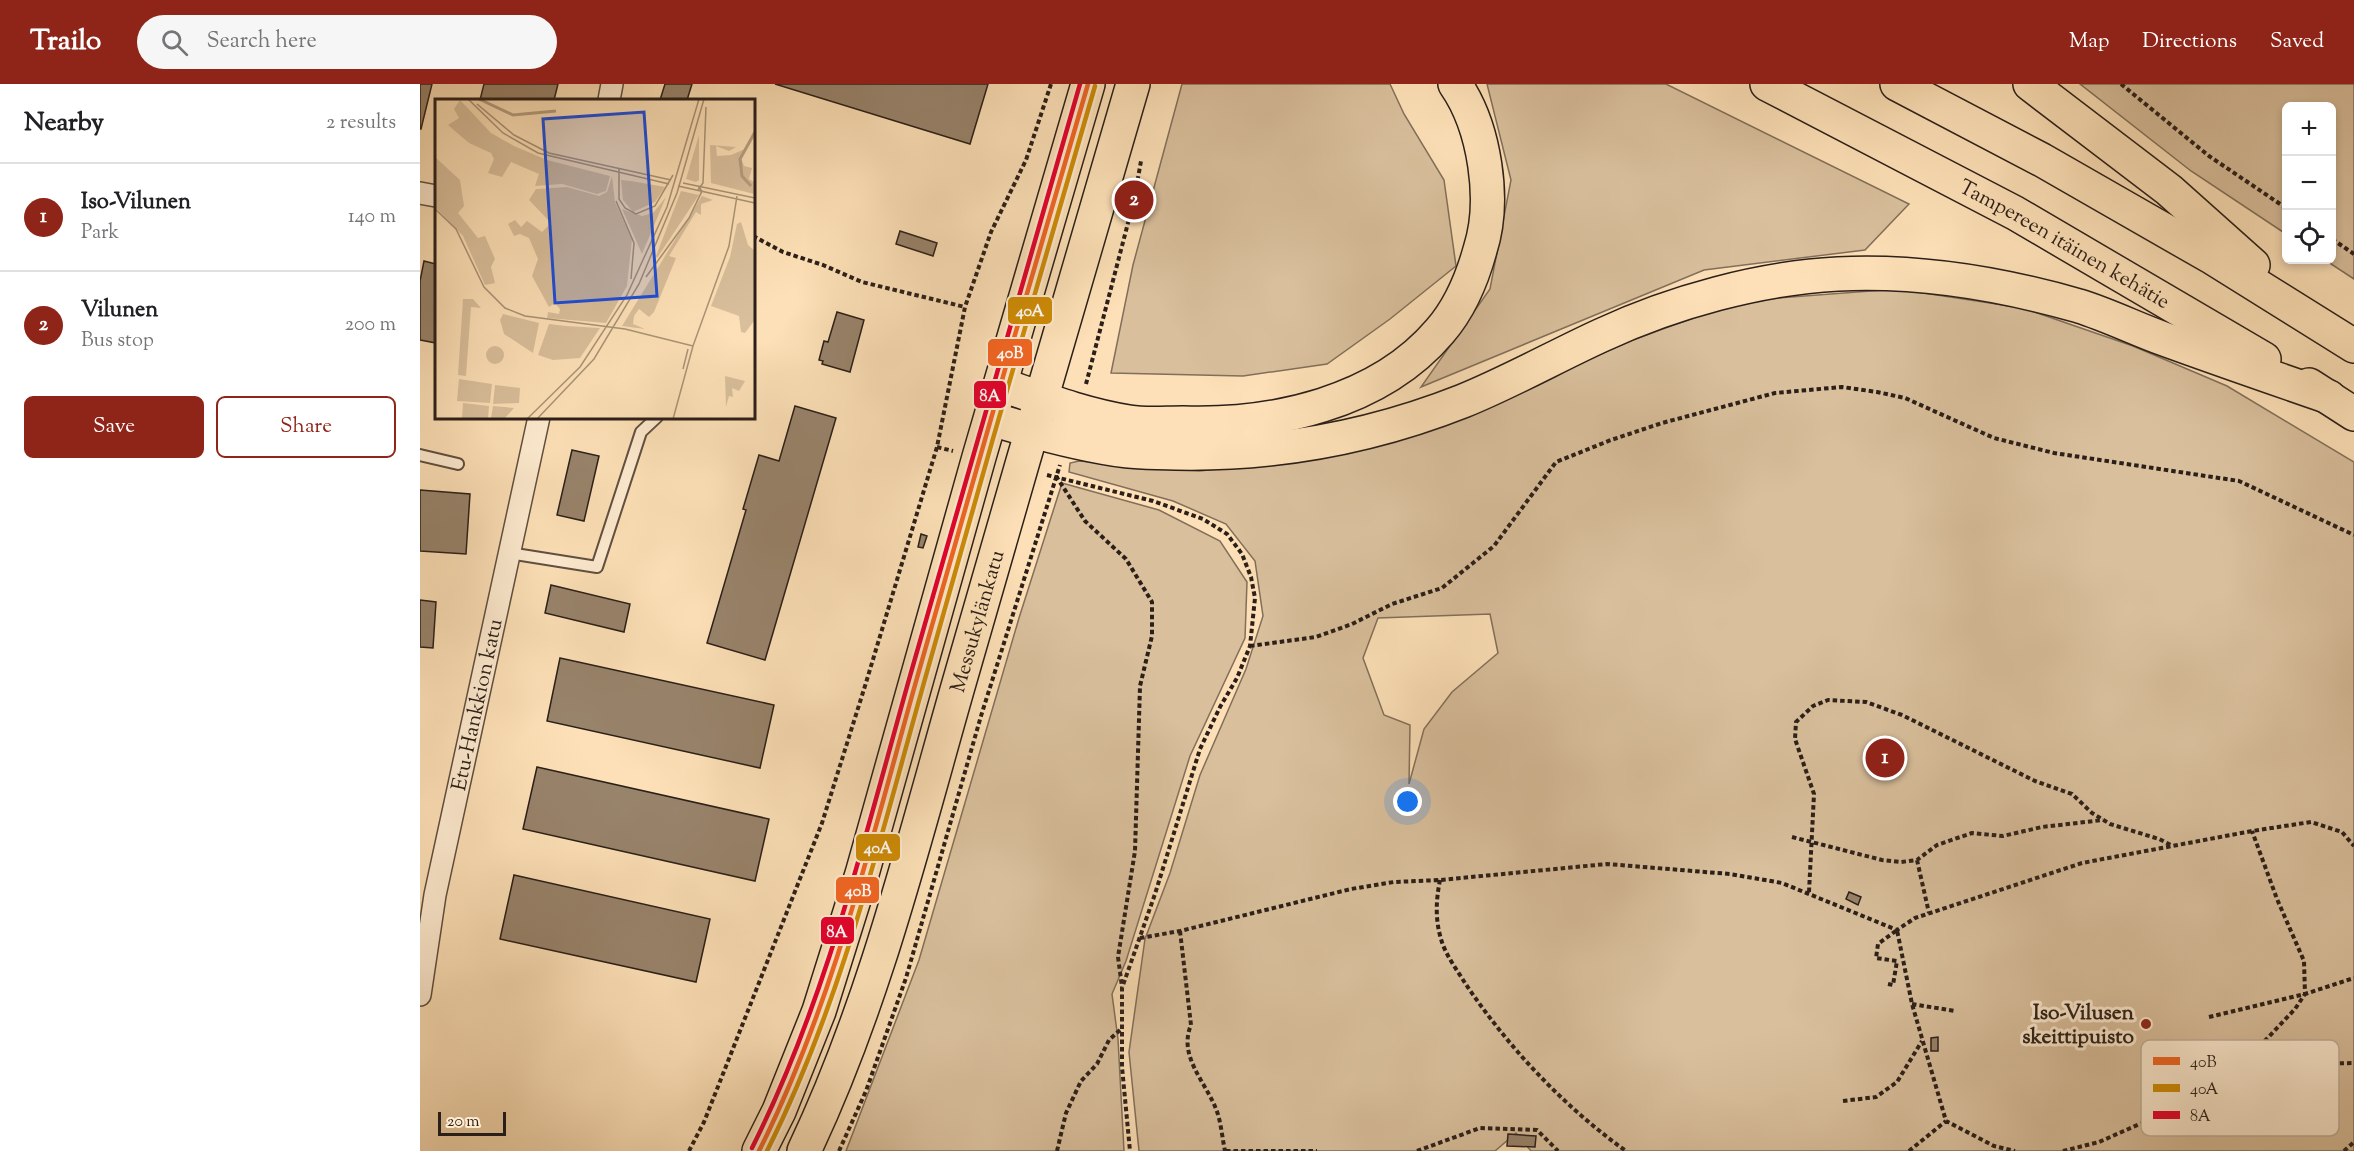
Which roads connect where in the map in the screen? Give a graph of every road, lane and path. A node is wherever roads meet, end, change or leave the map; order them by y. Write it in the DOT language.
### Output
graph roads {
  1 [pos="612,84"];
  2 [pos="1052,84"];
  3 [pos="1088,84"];
  4 [pos="1133,84"];
  5 [pos="1455,84"];
  6 [pos="1767,84"];
  7 [pos="1897,84"];
  8 [pos="2030,84"];
  9 [pos="2121,84"];
  10 [pos="609,99"];
  11 [pos="1143,153"];
  12 [pos="420,193"];
  13 [pos="435,196"];
  14 [pos="2282,205"];
  15 [pos="754,237"];
  16 [pos="2336,242"];
  17 [pos="2354,254"];
  18 [pos="965,307"];
  19 [pos="2314,321"];
  20 [pos="2354,346"];
  21 [pos="1002,385"];
  22 [pos="1040,398"];
  23 [pos="2341,405"];
  24 [pos="1079,410"];
  25 [pos="539,418"];
  26 [pos="656,418"];
  27 [pos="992,418"];
  28 [pos="1031,431"];
  29 [pos="1069,442"];
  30 [pos="937,447"];
  31 [pos="420,455"];
  32 [pos="979,458"];
  33 [pos="458,464"];
  34 [pos="1021,468"];
  35 [pos="1056,476"];
  36 [pos="2354,535"];
  37 [pos="509,553"];
  38 [pos="1250,646"];
  39 [pos="2104,820"];
  40 [pos="2252,831"];
  41 [pos="1792,837"];
  42 [pos="1811,842"];
  43 [pos="2173,846"];
  44 [pos="2354,846"];
  45 [pos="1917,860"];
  46 [pos="1440,880"];
  47 [pos="1809,892"];
  48 [pos="1929,913"];
  49 [pos="1897,930"];
  50 [pos="1180,932"];
  51 [pos="1140,938"];
  52 [pos="422,960"];
  53 [pos="2354,978"];
  54 [pos="1888,984"];
  55 [pos="1122,988"];
  56 [pos="2305,994"];
  57 [pos="420,995"];
  58 [pos="1912,1004"];
  59 [pos="1956,1011"];
  60 [pos="2209,1017"];
  61 [pos="1122,1029"];
  62 [pos="1923,1040"];
  63 [pos="2266,1040"];
  64 [pos="2339,1063"];
  65 [pos="2354,1063"];
  66 [pos="1844,1101"];
  67 [pos="1946,1122"];
  68 [pos="2141,1123"];
  69 [pos="2354,1142"];
  70 [pos="689,1151"];
  71 [pos="759,1151"];
  72 [pos="804,1151"];
  73 [pos="839,1151"];
  74 [pos="1057,1151"];
  75 [pos="1130,1151"];
  76 [pos="1225,1151"];
  77 [pos="1317,1151"];
  78 [pos="1417,1151"];
  79 [pos="1558,1151"];
  80 [pos="1626,1151"];
  81 [pos="1909,1151"];
  82 [pos="2015,1151"];
  83 [pos="2063,1151"];
  84 [pos="2344,1151"];
  1 -- 10 [label="street"];
  2 -- 18 [label="path"];
  3 -- 21 [label="main road, Messukylänkatu"];
  4 -- 22 [label="main road, Messukylänkatu"];
  5 -- 24 [label="main road"];
  6 -- 23 [label="main road, Tampereen itäinen kehätie"];
  7 -- 19 [label="main road"];
  8 -- 19 [label="main road"];
  9 -- 14 [label="path"];
  11 -- 24 [label="path"];
  12 -- 13 [label="street"];
  15 -- 18 [label="path"];
  16 -- 17 [label="path"];
  18 -- 30 [label="path"];
  19 -- 20 [label="main road"];
  21 -- 22 [label="main road"];
  21 -- 27 [label="main road, Messukylänkatu"];
  22 -- 24 [label="main road"];
  22 -- 28 [label="main road, Messukylänkatu"];
  23 -- 29 [label="main road"];
  25 -- 37 [label="street, Etu-Hankkion katu"];
  26 -- 37 [label="lane"];
  27 -- 28 [label="main road"];
  27 -- 32 [label="main road, Messukylänkatu"];
  28 -- 29 [label="main road"];
  28 -- 34 [label="main road, Messukylänkatu"];
  29 -- 35 [label="path"];
  30 -- 32 [label="path"];
  30 -- 70 [label="path"];
  31 -- 33 [label="lane"];
  32 -- 71 [label="main road, Messukylänkatu"];
  34 -- 35 [label="path"];
  34 -- 72 [label="main road, Messukylänkatu"];
  35 -- 38 [label="path"];
  35 -- 55 [label="path"];
  35 -- 73 [label="path"];
  36 -- 38 [label="path"];
  37 -- 52 [label="street, Etu-Hankkion katu"];
  38 -- 51 [label="path"];
  39 -- 42 [label="path"];
  39 -- 43 [label="path"];
  39 -- 45 [label="path"];
  40 -- 43 [label="path"];
  40 -- 44 [label="path"];
  40 -- 56 [label="path"];
  41 -- 42 [label="path"];
  42 -- 45 [label="path"];
  42 -- 47 [label="path"];
  43 -- 48 [label="path"];
  45 -- 48 [label="path"];
  46 -- 47 [label="path"];
  46 -- 50 [label="path"];
  46 -- 80 [label="path"];
  47 -- 49 [label="path"];
  48 -- 49 [label="path"];
  49 -- 54 [label="path"];
  49 -- 58 [label="path"];
  50 -- 51 [label="path"];
  50 -- 76 [label="path"];
  51 -- 55 [label="path"];
  52 -- 57 [label="street, Etu-Hankkion katu"];
  53 -- 56 [label="path"];
  55 -- 61 [label="path"];
  56 -- 60 [label="path"];
  56 -- 63 [label="path"];
  58 -- 59 [label="path"];
  58 -- 62 [label="path"];
  61 -- 74 [label="path"];
  61 -- 75 [label="path"];
  62 -- 66 [label="path"];
  62 -- 67 [label="path"];
  64 -- 65 [label="path"];
  67 -- 81 [label="path"];
  67 -- 82 [label="path"];
  68 -- 83 [label="path"];
  69 -- 84 [label="path"];
  76 -- 77 [label="path"];
  78 -- 79 [label="path"];
}
